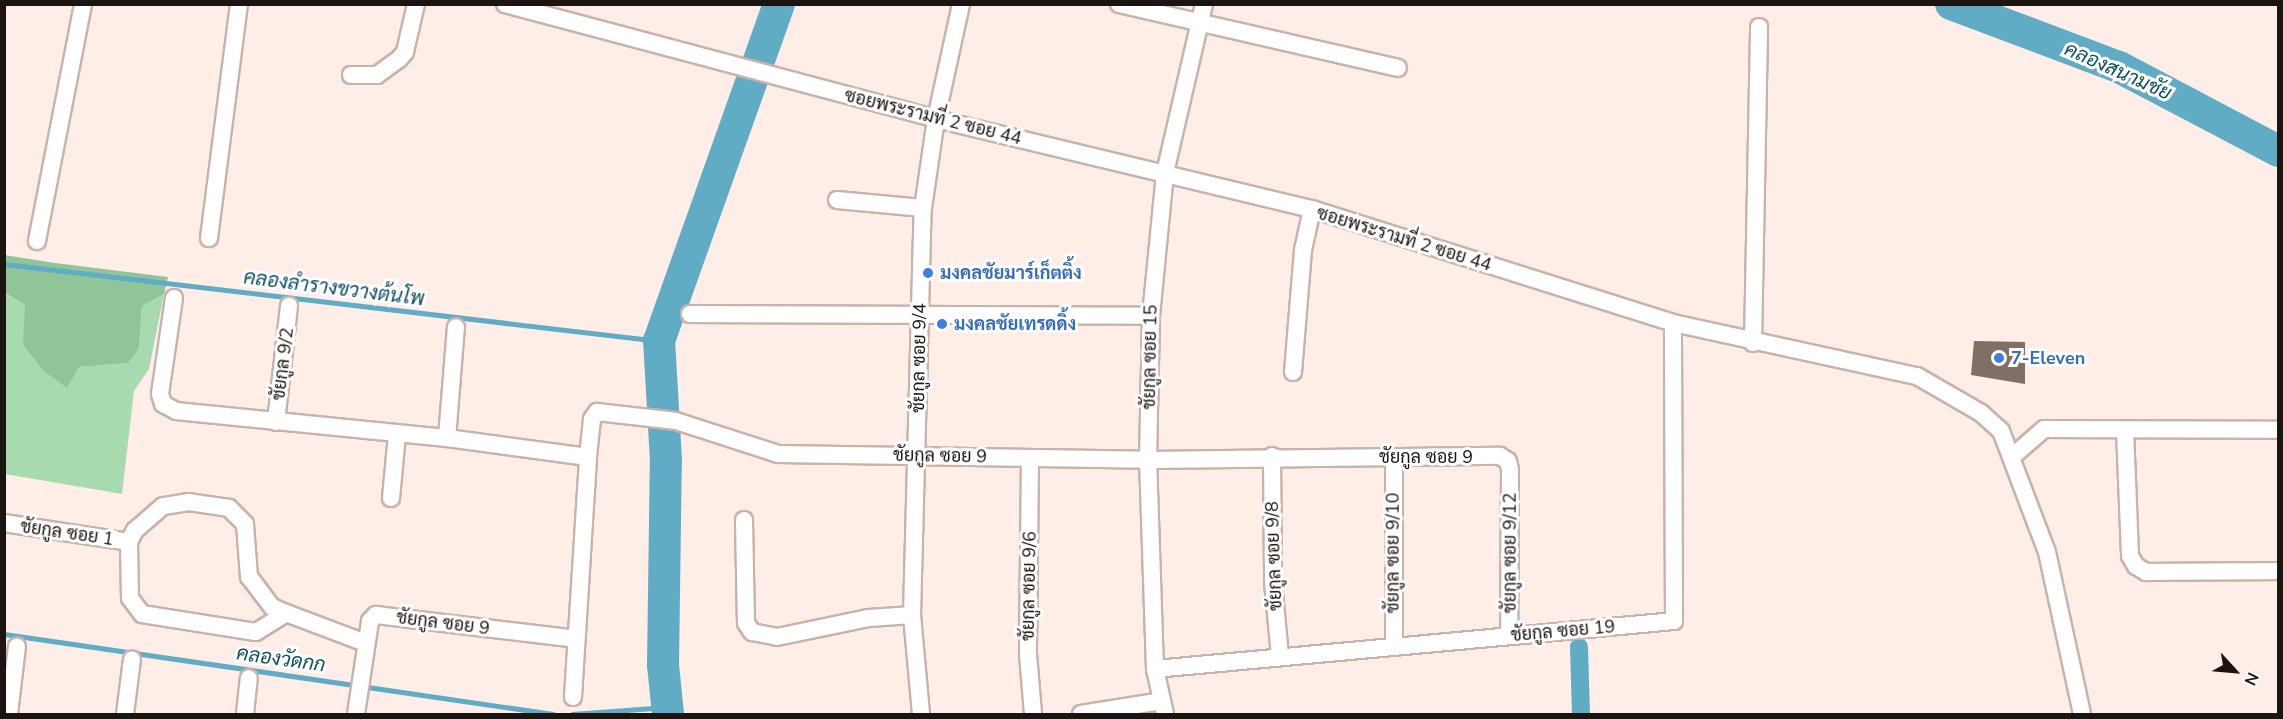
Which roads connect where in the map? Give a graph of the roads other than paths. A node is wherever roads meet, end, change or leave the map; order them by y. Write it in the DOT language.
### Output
graph roads {
  1 [pos="83,4"];
  2 [pos="239,4"];
  3 [pos="416,4"];
  4 [pos="505,4"];
  5 [pos="961,4"];
  6 [pos="1119,4"];
  7 [pos="1204,4"];
  8 [pos="1200,22"];
  9 [pos="1759,27"];
  10 [pos="1398,68"];
  11 [pos="351,75"];
  12 [pos="936,119"];
  13 [pos="1165,173"];
  14 [pos="837,200"];
  15 [pos="923,208"];
  16 [pos="1312,210"];
  17 [pos="209,238"];
  18 [pos="37,241"];
  19 [pos="174,298"];
  20 [pos="290,306"];
  21 [pos="690,314"];
  22 [pos="920,316"];
  23 [pos="1151,316"];
  24 [pos="1673,323"];
  25 [pos="456,327"];
  26 [pos="1754,343"];
  27 [pos="1293,372"];
  28 [pos="276,422"];
  29 [pos="2125,430"];
  30 [pos="2278,430"];
  31 [pos="397,435"];
  32 [pos="447,438"];
  33 [pos="918,456"];
  34 [pos="1272,456"];
  35 [pos="2013,456"];
  36 [pos="588,457"];
  37 [pos="1030,458"];
  38 [pos="1394,458"];
  39 [pos="1148,460"];
  40 [pos="1510,470"];
  41 [pos="391,498"];
  42 [pos="744,520"];
  43 [pos="4,523"];
  44 [pos="129,542"];
  45 [pos="2278,571"];
  46 [pos="286,613"];
  47 [pos="912,615"];
  48 [pos="1509,636"];
  49 [pos="576,639"];
  50 [pos="366,643"];
  51 [pos="17,646"];
  52 [pos="1394,647"];
  53 [pos="1280,656"];
  54 [pos="132,659"];
  55 [pos="1155,669"];
  56 [pos="249,678"];
  57 [pos="573,697"];
  58 [pos="357,707"];
  59 [pos="1163,708"];
  60 [pos="9,714"];
  61 [pos="125,714"];
  62 [pos="245,714"];
  63 [pos="921,714"];
  64 [pos="1033,714"];
  65 [pos="1081,714"];
  66 [pos="2082,714"];
  1 -- 18 [label="street"];
  2 -- 17 [label="street"];
  3 -- 11 [label="street"];
  4 -- 12 [label="street, ซอยพระรามที่ 2 ซอย 44"];
  5 -- 12 [label="street, ชัยกูล ซอย 9/4"];
  6 -- 8 [label="street"];
  7 -- 8 [label="street, ชัยกูล ซอย 15"];
  8 -- 10 [label="street"];
  8 -- 13 [label="street, ชัยกูล ซอย 15"];
  9 -- 26 [label="street"];
  12 -- 13 [label="street, ซอยพระรามที่ 2 ซอย 44"];
  12 -- 15 [label="street, ชัยกูล ซอย 9/4"];
  13 -- 16 [label="street, ซอยพระรามที่ 2 ซอย 44"];
  13 -- 23 [label="street, ชัยกูล ซอย 15"];
  14 -- 15 [label="street"];
  15 -- 22 [label="street, ชัยกูล ซอย 9/4"];
  16 -- 24 [label="street, ซอยพระรามที่ 2 ซอย 44"];
  16 -- 27 [label="street"];
  19 -- 28 [label="street"];
  20 -- 28 [label="street, ชัยกูล 9/2"];
  21 -- 22 [label="street"];
  22 -- 23 [label="street"];
  22 -- 33 [label="street, ชัยกูล ซอย 9/4"];
  23 -- 39 [label="street, ชัยกูล ซอย 15"];
  24 -- 26 [label="street, ซอยพระรามที่ 2 ซอย 44"];
  24 -- 48 [label="street, ชัยกูล ซอย 19"];
  25 -- 32 [label="street"];
  26 -- 35 [label="street, ซอยพระรามที่ 2 ซอย 44"];
  28 -- 31 [label="street"];
  29 -- 30 [label="street"];
  29 -- 35 [label="street"];
  29 -- 45 [label="street"];
  31 -- 32 [label="street"];
  31 -- 41 [label="street"];
  32 -- 36 [label="street"];
  33 -- 36 [label="street, ชัยกูล ซอย 9"];
  33 -- 37 [label="street, ชัยกูล ซอย 9"];
  33 -- 47 [label="street, ชัยกูล ซอย 9/4"];
  34 -- 38 [label="street, ชัยกูล ซอย 9"];
  34 -- 39 [label="street, ชัยกูล ซอย 9"];
  34 -- 53 [label="street, ชัยกูล ซอย 9/8"];
  35 -- 66 [label="street, ซอยพระรามที่ 2 ซอย 44"];
  36 -- 49 [label="street, ชัยกูล ซอย 9"];
  37 -- 39 [label="street, ชัยกูล ซอย 9"];
  37 -- 64 [label="street, ชัยกูล ซอย 9/6"];
  38 -- 40 [label="street, ชัยกูล ซอย 9"];
  38 -- 52 [label="street, ชัยกูล ซอย 9/10"];
  39 -- 55 [label="street, ชัยกูล ซอย 15"];
  40 -- 48 [label="street, ชัยกูล ซอย 9/12"];
  42 -- 47 [label="street"];
  43 -- 44 [label="street, ชัยกูล ซอย 1"];
  44 -- 46 [label="street"];
  44 -- 46 [label="street"];
  46 -- 50 [label="street"];
  47 -- 63 [label="street, ชัยกูล ซอย 9/4"];
  48 -- 52 [label="street, ชัยกูล ซอย 19"];
  49 -- 50 [label="street, ชัยกูล ซอย 9"];
  49 -- 57 [label="street, ชัยกูล ซอย 9"];
  50 -- 58 [label="street, ชัยกูล ซอย 9"];
  51 -- 60 [label="street"];
  52 -- 53 [label="street, ชัยกูล ซอย 19"];
  53 -- 55 [label="street, ชัยกูล ซอย 19"];
  54 -- 61 [label="street"];
  55 -- 59 [label="street, ชัยกูล ซอย 15"];
  56 -- 62 [label="street"];
  59 -- 65 [label="street"];
}
